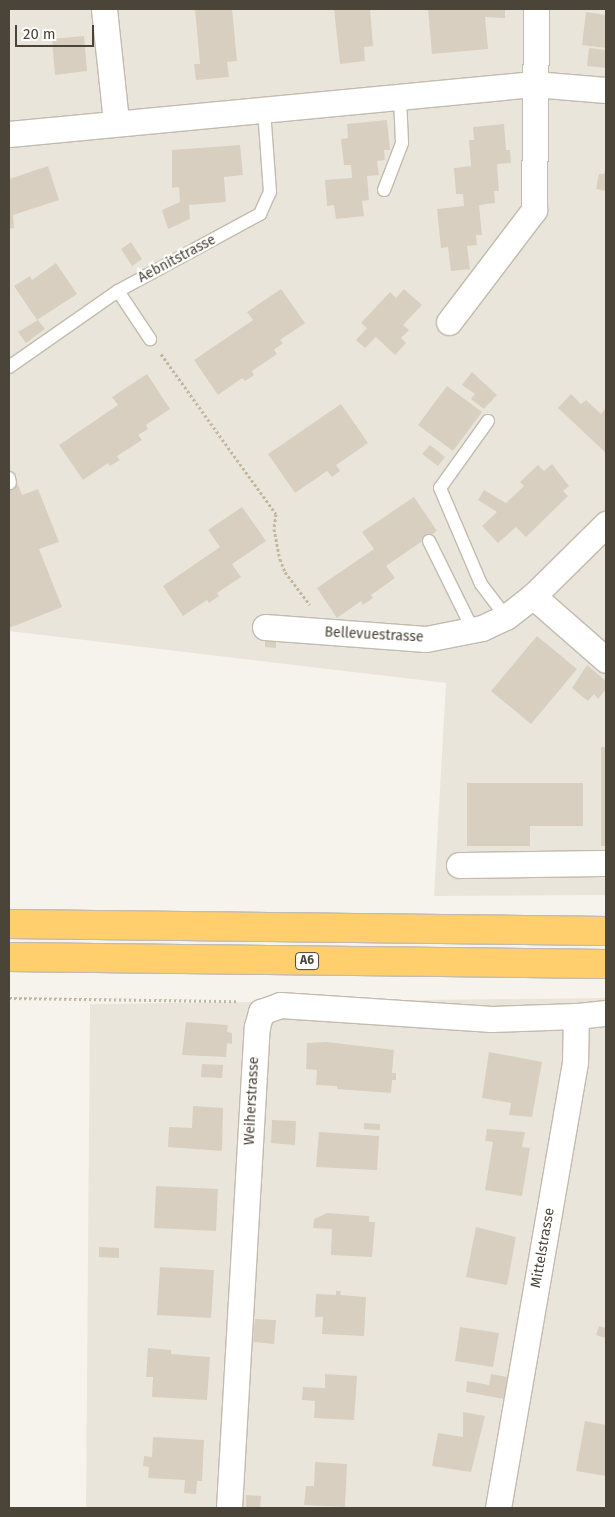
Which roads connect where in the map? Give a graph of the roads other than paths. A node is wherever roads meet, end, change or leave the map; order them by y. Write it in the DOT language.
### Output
graph roads {
  1 [pos="104,9"];
  2 [pos="536,9"];
  3 [pos="534,84"];
  4 [pos="606,90"];
  5 [pos="400,98"];
  6 [pos="264,111"];
  7 [pos="116,122"];
  8 [pos="9,134"];
  9 [pos="384,190"];
  10 [pos="118,291"];
  11 [pos="449,322"];
  12 [pos="150,339"];
  13 [pos="9,367"];
  14 [pos="488,421"];
  15 [pos="606,524"];
  16 [pos="430,541"];
  17 [pos="533,596"];
  18 [pos="506,617"];
  19 [pos="265,627"];
  20 [pos="474,630"];
  21 [pos="606,660"];
  22 [pos="606,863"];
  23 [pos="459,865"];
  24 [pos="9,924"];
  25 [pos="606,931"];
  26 [pos="9,957"];
  27 [pos="606,964"];
  28 [pos="606,1013"];
  29 [pos="576,1016"];
  30 [pos="229,1508"];
  31 [pos="498,1508"];
  1 -- 7 [label="street"];
  2 -- 3 [label="street"];
  3 -- 4 [label="street"];
  3 -- 5 [label="street"];
  3 -- 11 [label="street"];
  5 -- 6 [label="street"];
  5 -- 9 [label="lane"];
  6 -- 7 [label="street"];
  6 -- 10 [label="lane, Aebnitstrasse"];
  7 -- 8 [label="street"];
  10 -- 12 [label="lane"];
  10 -- 13 [label="lane, Aebnitstrasse"];
  14 -- 18 [label="lane"];
  15 -- 17 [label="street, Bellevuestrasse"];
  16 -- 20 [label="lane"];
  17 -- 18 [label="street, Bellevuestrasse"];
  17 -- 21 [label="street"];
  18 -- 20 [label="street, Bellevuestrasse"];
  19 -- 20 [label="street, Bellevuestrasse"];
  22 -- 23 [label="street"];
  24 -- 25 [label="highway"];
  26 -- 27 [label="highway, A6"];
  28 -- 29 [label="street"];
  29 -- 30 [label="street, Weiherstrasse"];
  29 -- 31 [label="street, Mittelstrasse"];
}
